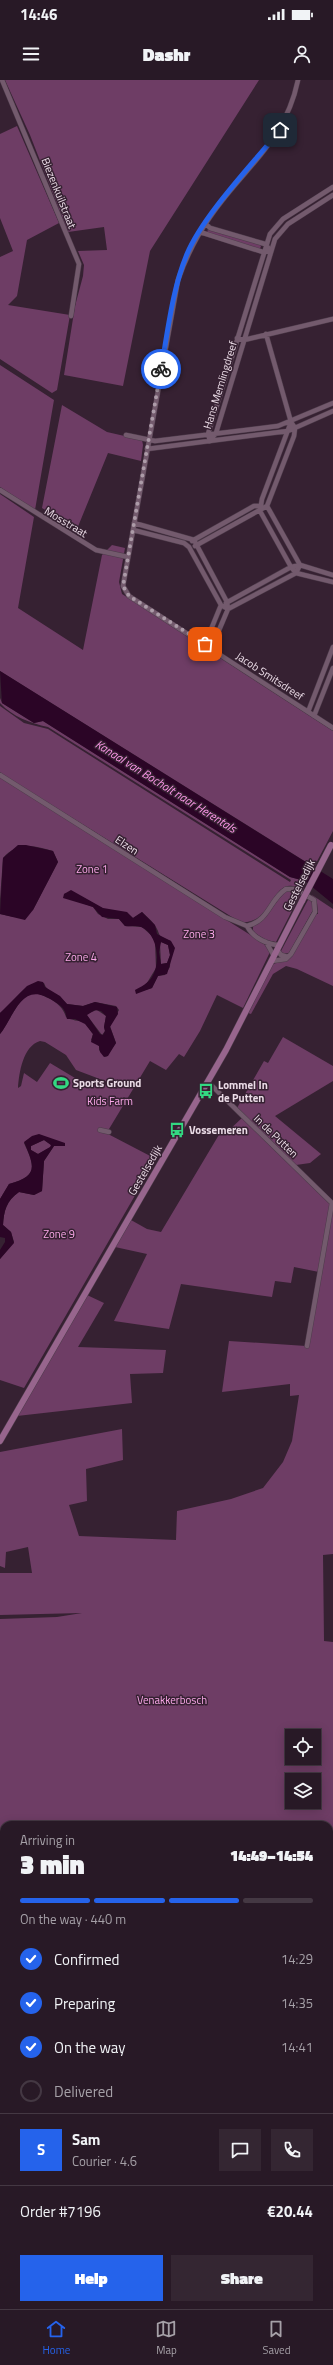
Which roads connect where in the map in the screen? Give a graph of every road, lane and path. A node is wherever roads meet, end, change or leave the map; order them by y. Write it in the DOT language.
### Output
graph roads {
  1 [pos="2,80"];
  2 [pos="298,80"];
  3 [pos="333,187"];
  4 [pos="319,194"];
  5 [pos="333,195"];
  6 [pos="323,200"];
  7 [pos="206,224"];
  8 [pos="200,232"];
  9 [pos="265,244"];
  10 [pos="271,250"];
  11 [pos="263,252"];
  12 [pos="72,316"];
  13 [pos="333,319"];
  14 [pos="266,334"];
  15 [pos="237,338"];
  16 [pos="244,340"];
  17 [pos="333,403"];
  18 [pos="333,411"];
  19 [pos="291,422"];
  20 [pos="295,428"];
  21 [pos="288,431"];
  22 [pos="216,433"];
  23 [pos="208,434"];
  24 [pos="126,435"];
  25 [pos="148,440"];
  26 [pos="210,441"];
  27 [pos="147,449"];
  28 [pos="0,490"];
  29 [pos="267,506"];
  30 [pos="260,508"];
  31 [pos="134,523"];
  32 [pos="133,530"];
  33 [pos="194,540"];
  34 [pos="189,546"];
  35 [pos="196,546"];
  36 [pos="128,557"];
  37 [pos="300,565"];
  38 [pos="291,567"];
  39 [pos="296,572"];
  40 [pos="333,575"];
  41 [pos="333,582"];
  42 [pos="227,602"];
  43 [pos="221,605"];
  44 [pos="228,610"];
  45 [pos="205,644"];
  46 [pos="333,647"];
  47 [pos="211,648"];
  48 [pos="333,668"];
  49 [pos="308,712"];
  50 [pos="314,716"];
  51 [pos="333,728"];
  52 [pos="0,775"];
  53 [pos="332,843"];
  54 [pos="247,926"];
  55 [pos="266,942"];
  56 [pos="276,953"];
  57 [pos="288,957"];
  58 [pos="208,1082"];
  59 [pos="100,1130"];
  60 [pos="108,1132"];
  61 [pos="333,1203"];
  62 [pos="307,1346"];
  63 [pos="0,1441"];
  1 -- 12 [label="street, Biezenkuilstraat"];
  2 -- 7 [label="street"];
  3 -- 4 [label="street, Hans Memlingdreef"];
  4 -- 6 [label="street"];
  4 -- 9 [label="street, Hans Memlingdreef"];
  5 -- 6 [label="street, Hans Memlingdreef"];
  6 -- 10 [label="street, Hans Memlingdreef"];
  7 -- 8 [label="street"];
  7 -- 9 [label="street"];
  8 -- 11 [label="street"];
  8 -- 25 [label="street"];
  9 -- 10 [label="street"];
  9 -- 11 [label="street, Hans Memlingdreef"];
  10 -- 11 [label="street"];
  10 -- 16 [label="street, Hans Memlingdreef"];
  11 -- 15 [label="street, Hans Memlingdreef"];
  13 -- 14 [label="street"];
  14 -- 16 [label="street"];
  14 -- 19 [label="street"];
  15 -- 16 [label="street"];
  15 -- 23 [label="street, Hans Memlingdreef"];
  16 -- 22 [label="street, Hans Memlingdreef"];
  17 -- 19 [label="street"];
  18 -- 20 [label="street"];
  19 -- 20 [label="street"];
  19 -- 21 [label="street"];
  19 -- 22 [label="street"];
  20 -- 21 [label="street"];
  20 -- 29 [label="street"];
  21 -- 26 [label="street"];
  21 -- 30 [label="street"];
  22 -- 23 [label="street"];
  22 -- 26 [label="street, Hans Memlingdreef"];
  23 -- 25 [label="street"];
  23 -- 26 [label="street, Hans Memlingdreef"];
  24 -- 25 [label="street"];
  25 -- 27 [label="street"];
  26 -- 27 [label="street"];
  27 -- 31 [label="street"];
  28 -- 36 [label="street, Mosstraat"];
  29 -- 30 [label="street"];
  29 -- 37 [label="street"];
  30 -- 33 [label="street"];
  30 -- 35 [label="street"];
  30 -- 38 [label="street"];
  31 -- 32 [label="street"];
  31 -- 33 [label="street"];
  32 -- 34 [label="street"];
  32 -- 36 [label="street"];
  33 -- 34 [label="street"];
  33 -- 35 [label="street"];
  34 -- 35 [label="street"];
  34 -- 43 [label="street"];
  35 -- 42 [label="street"];
  36 -- 45 [label="street, Jacob Smitsdreef"];
  37 -- 38 [label="street"];
  37 -- 39 [label="street"];
  37 -- 40 [label="street"];
  38 -- 39 [label="street"];
  38 -- 42 [label="street"];
  39 -- 41 [label="street"];
  39 -- 44 [label="street"];
  42 -- 43 [label="street"];
  42 -- 44 [label="street"];
  43 -- 44 [label="street"];
  43 -- 45 [label="street"];
  44 -- 47 [label="street"];
  45 -- 47 [label="street, Jacob Smitsdreef"];
  46 -- 49 [label="street"];
  47 -- 49 [label="street, Jacob Smitsdreef"];
  48 -- 50 [label="street"];
  49 -- 50 [label="street, Jacob Smitsdreef"];
  50 -- 51 [label="street, Jacob Smitsdreef"];
  52 -- 54 [label="street, Elzen"];
  53 -- 56 [label="main road, Gestelsedijk, bridge"];
  54 -- 55 [label="street, Elzen"];
  54 -- 57 [label="street"];
  55 -- 56 [label="street, Elzen"];
  55 -- 56 [label="street, Elzen"];
  56 -- 57 [label="street, Elzen"];
  56 -- 57 [label="street, Elzen"];
  56 -- 58 [label="main road, Gestelsedijk"];
  58 -- 61 [label="street, In de Putten"];
  58 -- 63 [label="main road, Gestelsedijk"];
  59 -- 60 [label="street"];
  61 -- 62 [label="street, In de Putten"];
}
